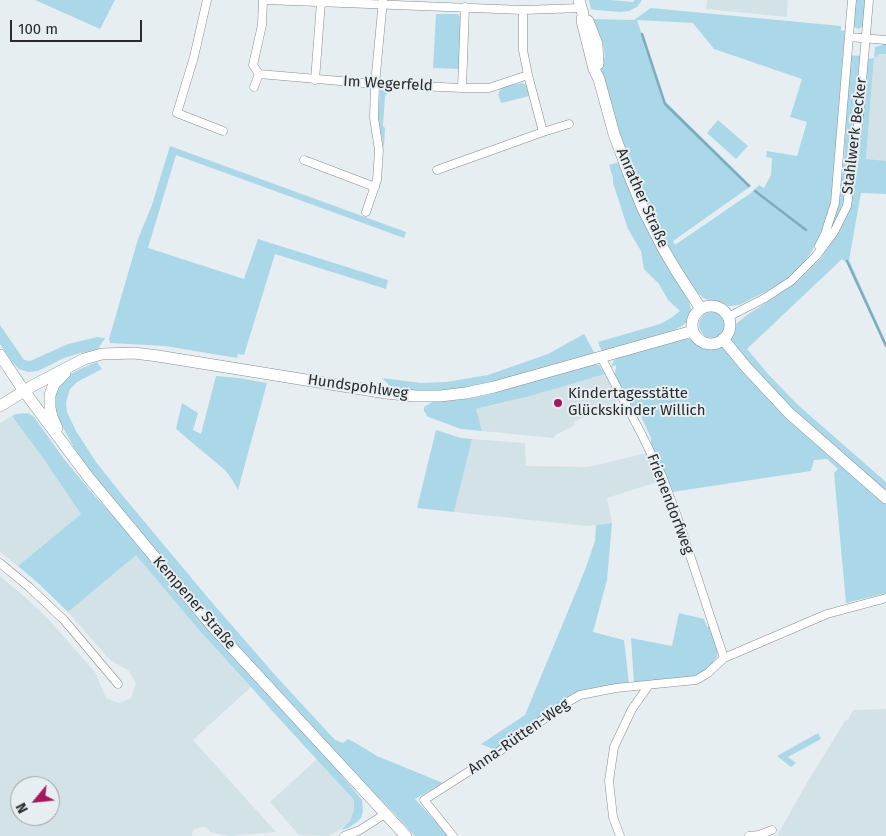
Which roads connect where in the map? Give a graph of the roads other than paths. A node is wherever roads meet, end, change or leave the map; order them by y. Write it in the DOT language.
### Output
graph roads {
  1 [pos="207,0"];
  2 [pos="264,0"];
  3 [pos="852,0"];
  4 [pos="869,0"];
  5 [pos="296,1"];
  6 [pos="320,2"];
  7 [pos="383,2"];
  8 [pos="465,7"];
  9 [pos="581,7"];
  10 [pos="523,10"];
  11 [pos="849,37"];
  12 [pos="866,38"];
  13 [pos="886,40"];
  14 [pos="259,74"];
  15 [pos="528,75"];
  16 [pos="315,80"];
  17 [pos="376,84"];
  18 [pos="254,87"];
  19 [pos="462,88"];
  20 [pos="569,124"];
  21 [pos="223,131"];
  22 [pos="543,132"];
  23 [pos="304,160"];
  24 [pos="437,170"];
  25 [pos="375,187"];
  26 [pos="366,212"];
  27 [pos="811,261"];
  28 [pos="701,309"];
  29 [pos="728,317"];
  30 [pos="694,331"];
  31 [pos="723,339"];
  32 [pos="0,355"];
  33 [pos="601,357"];
  34 [pos="84,359"];
  35 [pos="24,391"];
  36 [pos="0,406"];
  37 [pos="89,478"];
  38 [pos="886,498"];
  39 [pos="0,563"];
  40 [pos="886,598"];
  41 [pos="724,658"];
  42 [pos="118,684"];
  43 [pos="650,685"];
  44 [pos="385,814"];
  45 [pos="772,830"];
  46 [pos="344,836"];
  47 [pos="406,836"];
  48 [pos="453,836"];
  49 [pos="620,836"];
  50 [pos="749,836"];
  1 -- 21 [label="street"];
  2 -- 5 [label="street"];
  2 -- 14 [label="street"];
  3 -- 11 [label="street, Stahlwerk Becker"];
  4 -- 12 [label="street, Stahlwerk Becker"];
  5 -- 6 [label="street"];
  6 -- 7 [label="street"];
  6 -- 16 [label="street"];
  7 -- 8 [label="street"];
  7 -- 17 [label="street"];
  8 -- 10 [label="street"];
  8 -- 19 [label="street"];
  9 -- 10 [label="street"];
  9 -- 28 [label="street, Anrather Straße"];
  10 -- 15 [label="street"];
  11 -- 12 [label="street"];
  11 -- 27 [label="street, Stahlwerk Becker"];
  12 -- 13 [label="street"];
  12 -- 27 [label="street, Stahlwerk Becker"];
  14 -- 16 [label="street, Im Wegerfeld"];
  14 -- 18 [label="street"];
  15 -- 19 [label="street, Im Wegerfeld"];
  15 -- 22 [label="street"];
  16 -- 17 [label="street, Im Wegerfeld"];
  17 -- 19 [label="street, Im Wegerfeld"];
  17 -- 25 [label="street"];
  20 -- 22 [label="street"];
  22 -- 24 [label="street"];
  23 -- 25 [label="street"];
  25 -- 26 [label="street"];
  27 -- 29 [label="street, Stahlwerk Becker"];
  28 -- 29 [label="street"];
  28 -- 30 [label="street"];
  29 -- 31 [label="street"];
  30 -- 31 [label="street"];
  30 -- 33 [label="street, Hundspohlweg"];
  31 -- 38 [label="street"];
  32 -- 35 [label="street, Kempener Straße"];
  33 -- 34 [label="street, Hundspohlweg"];
  33 -- 41 [label="street, Frienendorfweg"];
  34 -- 35 [label="street, Hundspohlweg"];
  34 -- 37 [label="street"];
  35 -- 36 [label="street, Hundspohlweg"];
  35 -- 37 [label="street, Kempener Straße"];
  37 -- 44 [label="street, Kempener Straße"];
  39 -- 42 [label="street"];
  40 -- 41 [label="street, Anna-Rütten-Weg"];
  41 -- 43 [label="street, Anna-Rütten-Weg"];
  43 -- 48 [label="street, Anna-Rütten-Weg"];
  43 -- 49 [label="street"];
  44 -- 46 [label="street"];
  44 -- 47 [label="street, Kempener Straße"];
  45 -- 50 [label="street"];
}
